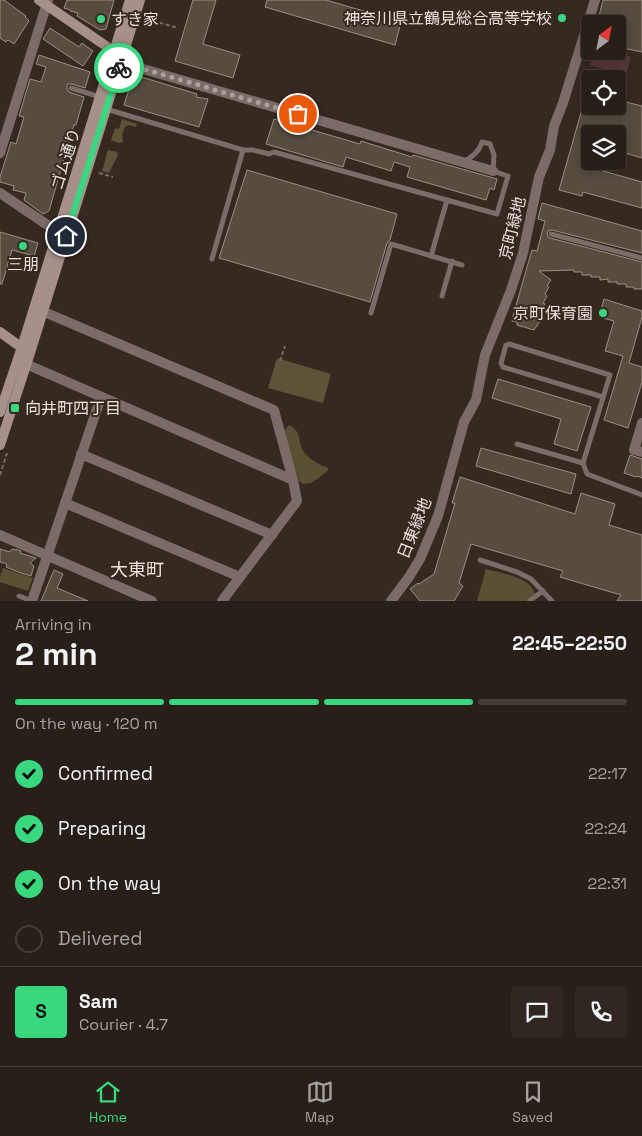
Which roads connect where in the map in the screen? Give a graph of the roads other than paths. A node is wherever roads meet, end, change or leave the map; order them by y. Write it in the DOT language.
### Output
graph roads {
  1 [pos="130,0"];
  2 [pos="140,0"];
  3 [pos="595,0"];
  4 [pos="44,2"];
  5 [pos="118,56"];
  6 [pos="71,88"];
  7 [pos="100,97"];
  8 [pos="106,109"];
  9 [pos="243,150"];
  10 [pos="0,153"];
  11 [pos="462,162"];
  12 [pos="493,171"];
  13 [pos="0,194"];
  14 [pos="447,200"];
  15 [pos="62,233"];
  16 [pos="551,234"];
  17 [pos="431,256"];
  18 [pos="642,258"];
  19 [pos="212,259"];
  20 [pos="452,261"];
  21 [pos="462,265"];
  22 [pos="442,296"];
  23 [pos="38,310"];
  24 [pos="371,312"];
  25 [pos="0,332"];
  26 [pos="26,350"];
  27 [pos="22,362"];
  28 [pos="101,396"];
  29 [pos="603,397"];
  30 [pos="0,412"];
  31 [pos="642,423"];
  32 [pos="517,444"];
  33 [pos="0,445"];
  34 [pos="642,452"];
  35 [pos="81,454"];
  36 [pos="454,461"];
  37 [pos="583,463"];
  38 [pos="293,480"];
  39 [pos="642,495"];
  40 [pos="65,503"];
  41 [pos="0,535"];
  42 [pos="272,535"];
  43 [pos="47,556"];
  44 [pos="480,560"];
  45 [pos="240,577"];
  46 [pos="543,591"];
  47 [pos="19,596"];
  48 [pos="32,601"];
  49 [pos="152,601"];
  50 [pos="222,601"];
  51 [pos="391,601"];
  52 [pos="529,601"];
  53 [pos="552,601"];
  1 -- 5 [label="street, ゴム通り"];
  2 -- 5 [label="street, ゴム通り"];
  3 -- 36 [label="street, 京町緑地"];
  4 -- 5 [label="street"];
  4 -- 10 [label="street"];
  5 -- 7 [label="street, ゴム通り"];
  5 -- 8 [label="street, ゴム通り"];
  5 -- 11 [label="street"];
  6 -- 7 [label="lane"];
  7 -- 15 [label="street, ゴム通り"];
  8 -- 9 [label="lane"];
  8 -- 15 [label="street, ゴム通り"];
  9 -- 14 [label="lane"];
  9 -- 19 [label="lane"];
  11 -- 12 [label="street"];
  11 -- 12 [label="lane"];
  12 -- 14 [label="lane"];
  13 -- 15 [label="street"];
  14 -- 17 [label="lane"];
  15 -- 23 [label="street, ゴム通り"];
  16 -- 18 [label="lane"];
  17 -- 20 [label="lane"];
  17 -- 24 [label="lane"];
  20 -- 21 [label="lane"];
  20 -- 22 [label="lane"];
  23 -- 26 [label="street, ゴム通り"];
  23 -- 38 [label="street"];
  25 -- 26 [label="street"];
  26 -- 27 [label="street, ゴム通り"];
  27 -- 28 [label="street"];
  27 -- 30 [label="street, ゴム通り"];
  27 -- 33 [label="street, ゴム通り"];
  28 -- 35 [label="street"];
  28 -- 38 [label="street"];
  29 -- 29 [label="lane"];
  29 -- 37 [label="lane"];
  31 -- 34 [label="street"];
  32 -- 37 [label="lane"];
  35 -- 40 [label="street"];
  35 -- 42 [label="street"];
  36 -- 51 [label="street, 日東緑地"];
  37 -- 39 [label="lane"];
  38 -- 42 [label="street"];
  40 -- 43 [label="street"];
  40 -- 45 [label="street"];
  41 -- 43 [label="street"];
  42 -- 45 [label="street"];
  43 -- 48 [label="street"];
  43 -- 49 [label="street"];
  44 -- 46 [label="lane"];
  45 -- 50 [label="street"];
  46 -- 52 [label="lane"];
  46 -- 53 [label="lane"];
  47 -- 48 [label="lane"];
}
